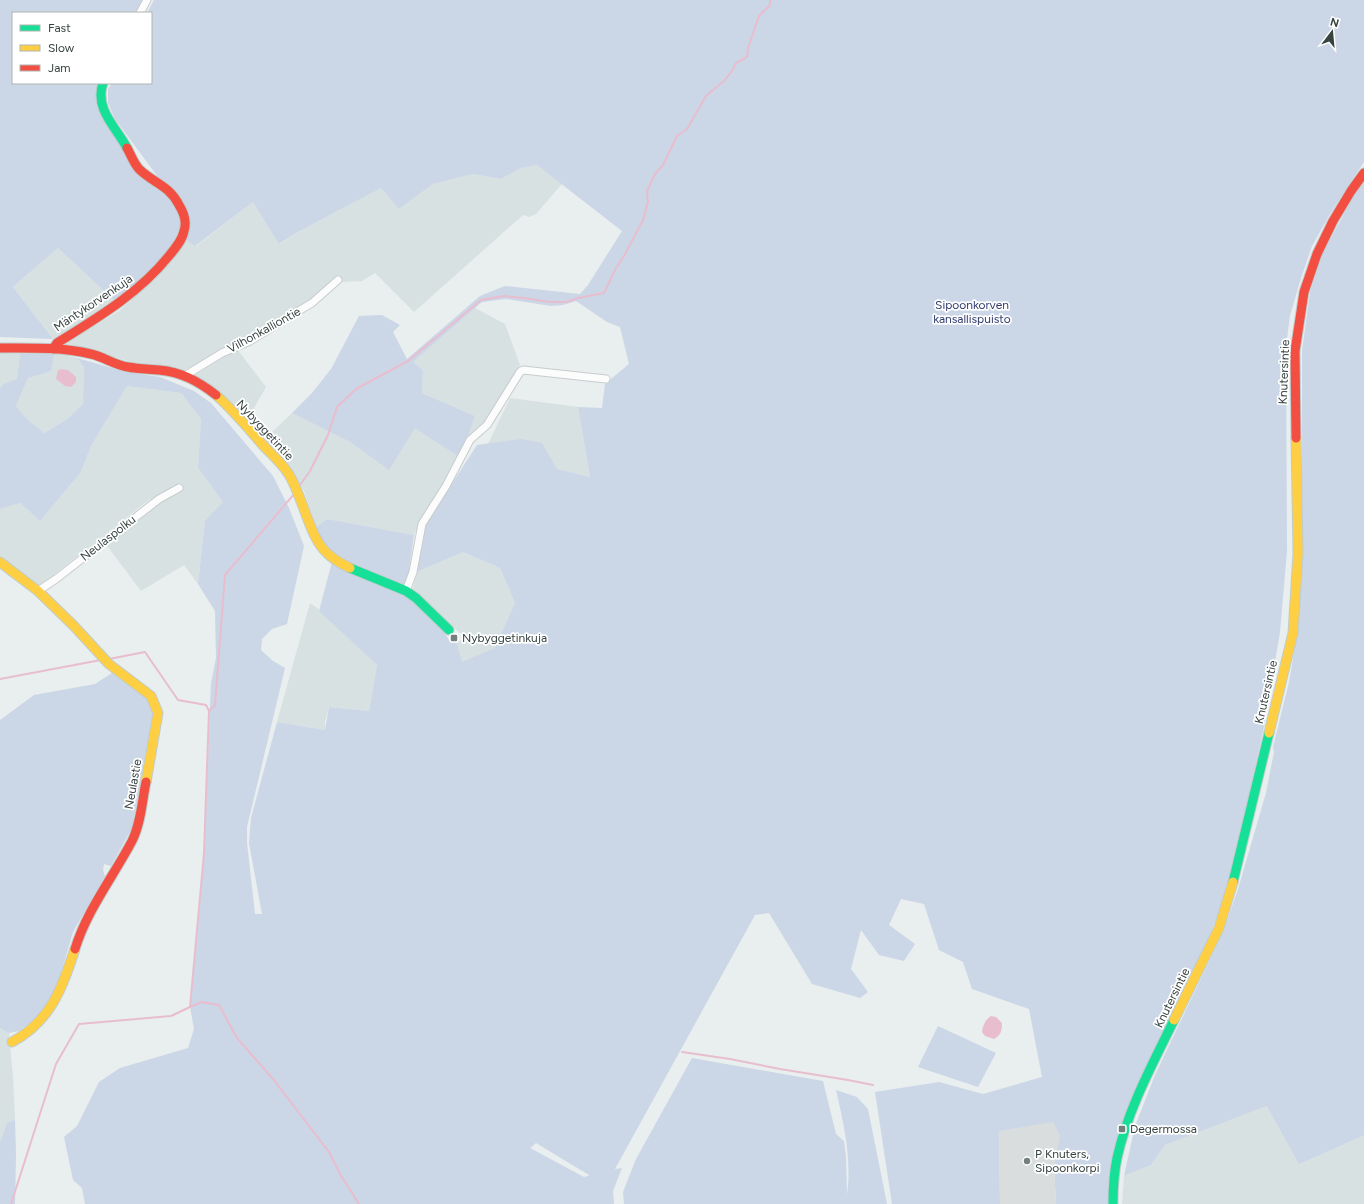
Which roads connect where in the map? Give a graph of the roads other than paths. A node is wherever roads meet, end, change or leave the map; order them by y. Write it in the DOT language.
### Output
graph roads {
  1 [pos="147,0"];
  2 [pos="141,12"];
  3 [pos="103,84"];
  4 [pos="1364,173"];
  5 [pos="338,280"];
  6 [pos="0,348"];
  7 [pos="53,349"];
  8 [pos="186,376"];
  9 [pos="606,379"];
  10 [pos="179,488"];
  11 [pos="0,562"];
  12 [pos="38,591"];
  13 [pos="406,591"];
  14 [pos="450,630"];
  15 [pos="12,1042"];
  16 [pos="1113,1204"];
  1 -- 2 [label="street"];
  3 -- 7 [label="street, Mäntykorvenkuja"];
  4 -- 16 [label="street, Knutersintie"];
  5 -- 8 [label="street, Vilhonkalliontie"];
  6 -- 7 [label="street, Nybyggetintie"];
  7 -- 8 [label="street, Nybyggetintie"];
  8 -- 13 [label="street, Nybyggetintie"];
  9 -- 13 [label="street"];
  10 -- 12 [label="street, Neulaspolku"];
  11 -- 12 [label="street, Neulastie"];
  12 -- 15 [label="street, Neulastie"];
  13 -- 14 [label="street, Nybyggetintie"];
}
